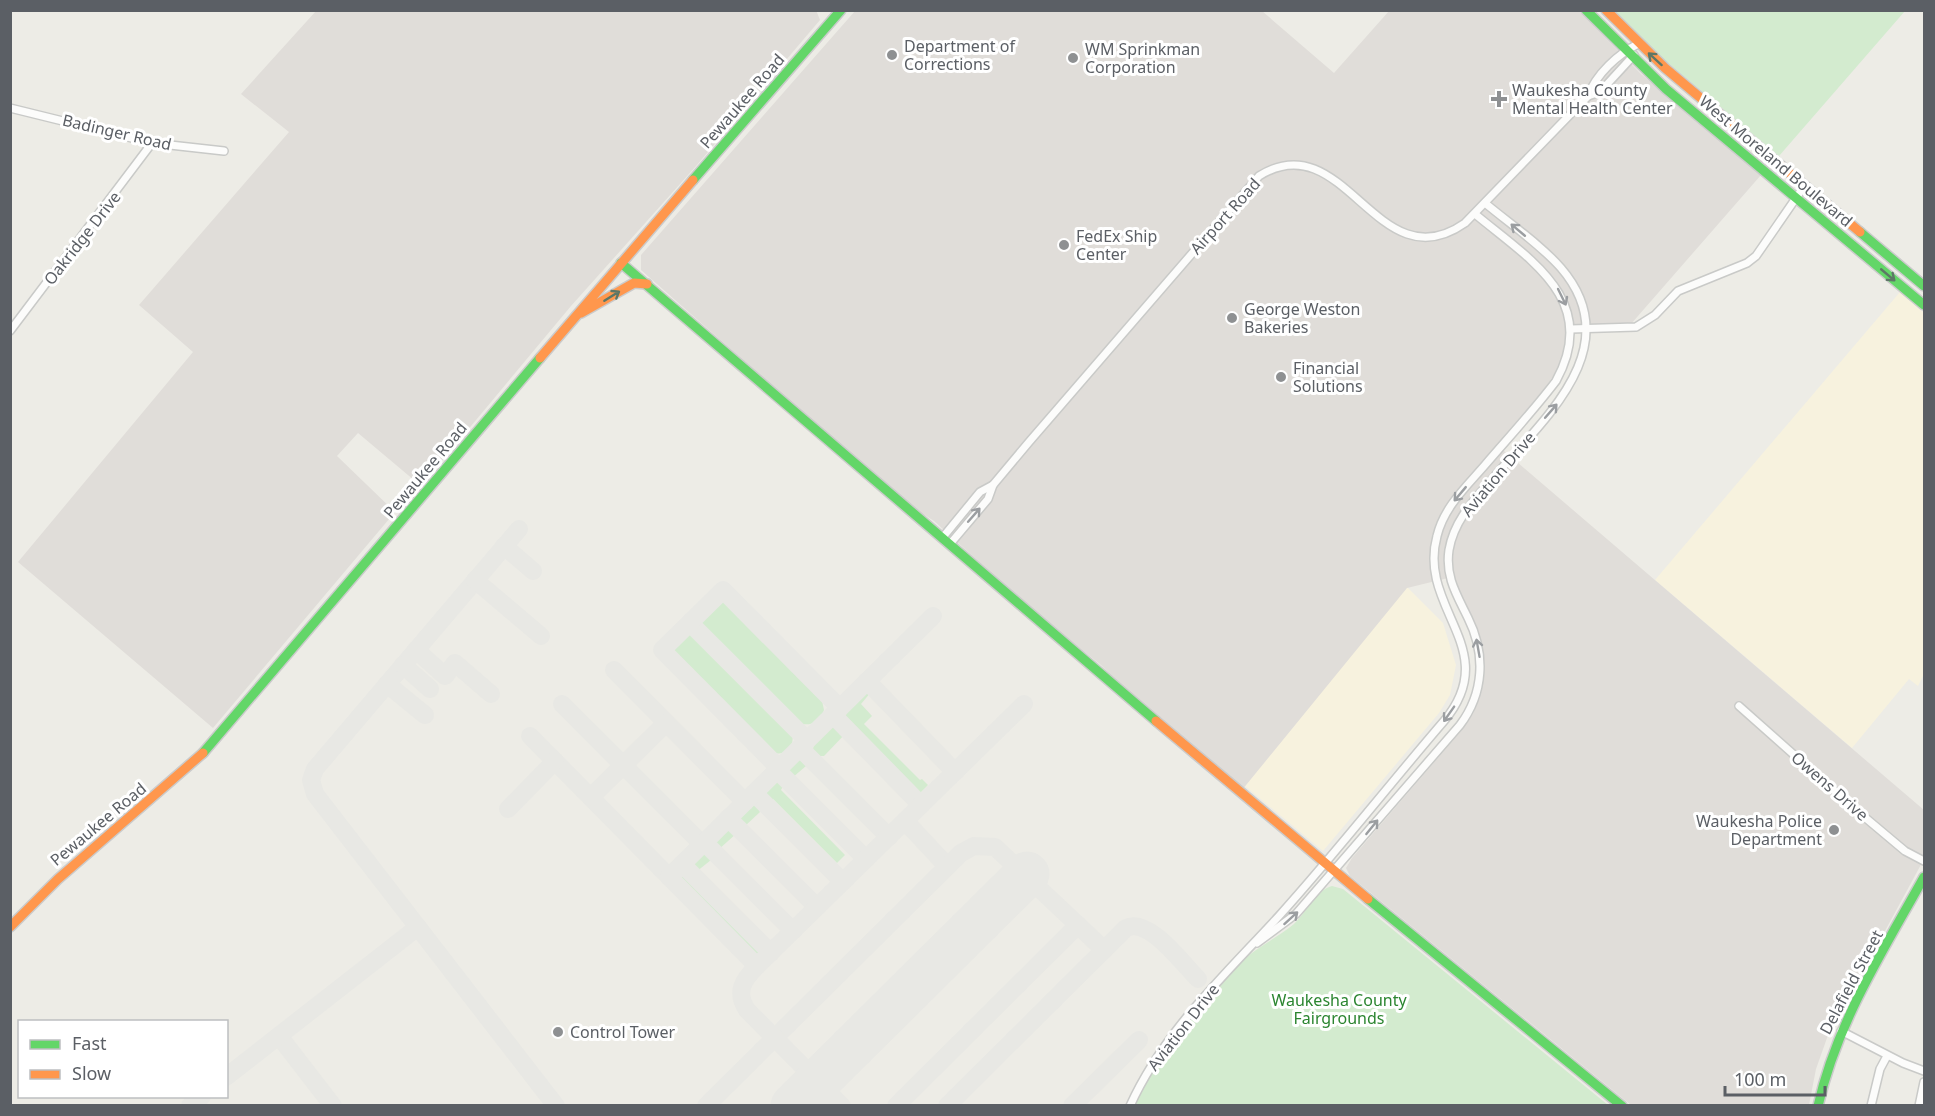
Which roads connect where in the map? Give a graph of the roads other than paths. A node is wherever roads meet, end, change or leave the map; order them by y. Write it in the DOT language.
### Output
graph roads {
  1 [pos="827,10"];
  2 [pos="1606,10"];
  3 [pos="1588,11"];
  4 [pos="838,14"];
  5 [pos="1638,44"];
  6 [pos="1624,51"];
  7 [pos="1632,58"];
  8 [pos="1588,96"];
  9 [pos="1698,96"];
  10 [pos="10,108"];
  11 [pos="1689,108"];
  12 [pos="152,143"];
  13 [pos="224,151"];
  14 [pos="1805,185"];
  15 [pos="1795,196"];
  16 [pos="1485,203"];
  17 [pos="1475,214"];
  18 [pos="1870,240"];
  19 [pos="1541,250"];
  20 [pos="1860,251"];
  21 [pos="1532,261"];
  22 [pos="621,263"];
  23 [pos="648,285"];
  24 [pos="1924,286"];
  25 [pos="1914,297"];
  26 [pos="1924,305"];
  27 [pos="577,315"];
  28 [pos="1571,329"];
  29 [pos="10,330"];
  30 [pos="1586,330"];
  31 [pos="1503,444"];
  32 [pos="1514,454"];
  33 [pos="1477,474"];
  34 [pos="1488,484"];
  35 [pos="946,540"];
  36 [pos="1453,590"];
  37 [pos="1439,594"];
  38 [pos="1480,675"];
  39 [pos="1464,681"];
  40 [pos="1739,706"];
  41 [pos="1374,802"];
  42 [pos="1385,812"];
  43 [pos="1924,861"];
  44 [pos="1324,862"];
  45 [pos="1334,871"];
  46 [pos="1924,878"];
  47 [pos="10,927"];
  48 [pos="1244,953"];
  49 [pos="1841,1031"];
  50 [pos="1887,1056"];
  51 [pos="1924,1071"];
  52 [pos="1924,1082"];
  53 [pos="1130,1106"];
  54 [pos="1622,1106"];
  55 [pos="1818,1106"];
  56 [pos="1870,1106"];
  57 [pos="1919,1106"];
  1 -- 4 [label="street"];
  2 -- 5 [label="street, West Moreland Boulevard"];
  3 -- 6 [label="street, West Moreland Boulevard"];
  4 -- 22 [label="street, Pewaukee Road"];
  5 -- 6 [label="street, Airport Road"];
  5 -- 7 [label="street, Airport Road"];
  9 -- 5 [label="street, West Moreland Boulevard, one-way"];
  6 -- 7 [label="street, West Moreland Boulevard"];
  6 -- 8 [label="street, Airport Road"];
  7 -- 8 [label="street, Airport Road"];
  7 -- 11 [label="street, West Moreland Boulevard"];
  8 -- 16 [label="street, Airport Road"];
  9 -- 11 [label="street"];
  9 -- 14 [label="street, West Moreland Boulevard"];
  10 -- 12 [label="street, Badinger Road"];
  11 -- 15 [label="street, West Moreland Boulevard"];
  12 -- 13 [label="street, Badinger Road"];
  12 -- 29 [label="street, Oakridge Drive"];
  14 -- 15 [label="street"];
  14 -- 18 [label="street, West Moreland Boulevard"];
  15 -- 20 [label="street, West Moreland Boulevard"];
  15 -- 30 [label="street"];
  16 -- 17 [label="street, Airport Road"];
  19 -- 16 [label="street, Aviation Drive, one-way"];
  17 -- 21 [label="street, Aviation Drive"];
  17 -- 35 [label="street, Airport Road"];
  18 -- 20 [label="street"];
  18 -- 24 [label="street, West Moreland Boulevard"];
  19 -- 21 [label="street"];
  19 -- 30 [label="street, Aviation Drive"];
  20 -- 25 [label="street, West Moreland Boulevard, one-way"];
  21 -- 28 [label="street, Aviation Drive, one-way"];
  22 -- 23 [label="street"];
  22 -- 27 [label="street, Pewaukee Road"];
  27 -- 23 [label="street, one-way"];
  23 -- 35 [label="street"];
  24 -- 25 [label="street"];
  25 -- 26 [label="street, West Moreland Boulevard"];
  27 -- 47 [label="street, Pewaukee Road"];
  28 -- 30 [label="street"];
  28 -- 31 [label="street, Aviation Drive"];
  32 -- 30 [label="street, Aviation Drive, one-way"];
  31 -- 32 [label="street"];
  31 -- 33 [label="street, Aviation Drive"];
  32 -- 34 [label="street, Aviation Drive"];
  33 -- 34 [label="street"];
  33 -- 37 [label="street, Aviation Drive, one-way"];
  34 -- 36 [label="street, Aviation Drive"];
  35 -- 44 [label="street"];
  36 -- 37 [label="street"];
  38 -- 36 [label="street, Aviation Drive, one-way"];
  37 -- 39 [label="street, Aviation Drive"];
  38 -- 39 [label="street"];
  38 -- 42 [label="street, Aviation Drive"];
  39 -- 41 [label="street, Aviation Drive, one-way"];
  40 -- 43 [label="street, Owens Drive"];
  41 -- 42 [label="street"];
  41 -- 44 [label="street, Aviation Drive"];
  45 -- 42 [label="street, Aviation Drive, one-way"];
  44 -- 45 [label="street"];
  44 -- 48 [label="street, Aviation Drive"];
  48 -- 45 [label="street, Aviation Drive, one-way"];
  45 -- 54 [label="street"];
  46 -- 49 [label="street, Delafield Street"];
  48 -- 53 [label="street, Aviation Drive"];
  49 -- 50 [label="street"];
  49 -- 55 [label="street, Delafield Street"];
  50 -- 51 [label="street"];
  50 -- 56 [label="street"];
  52 -- 57 [label="street"];
}
